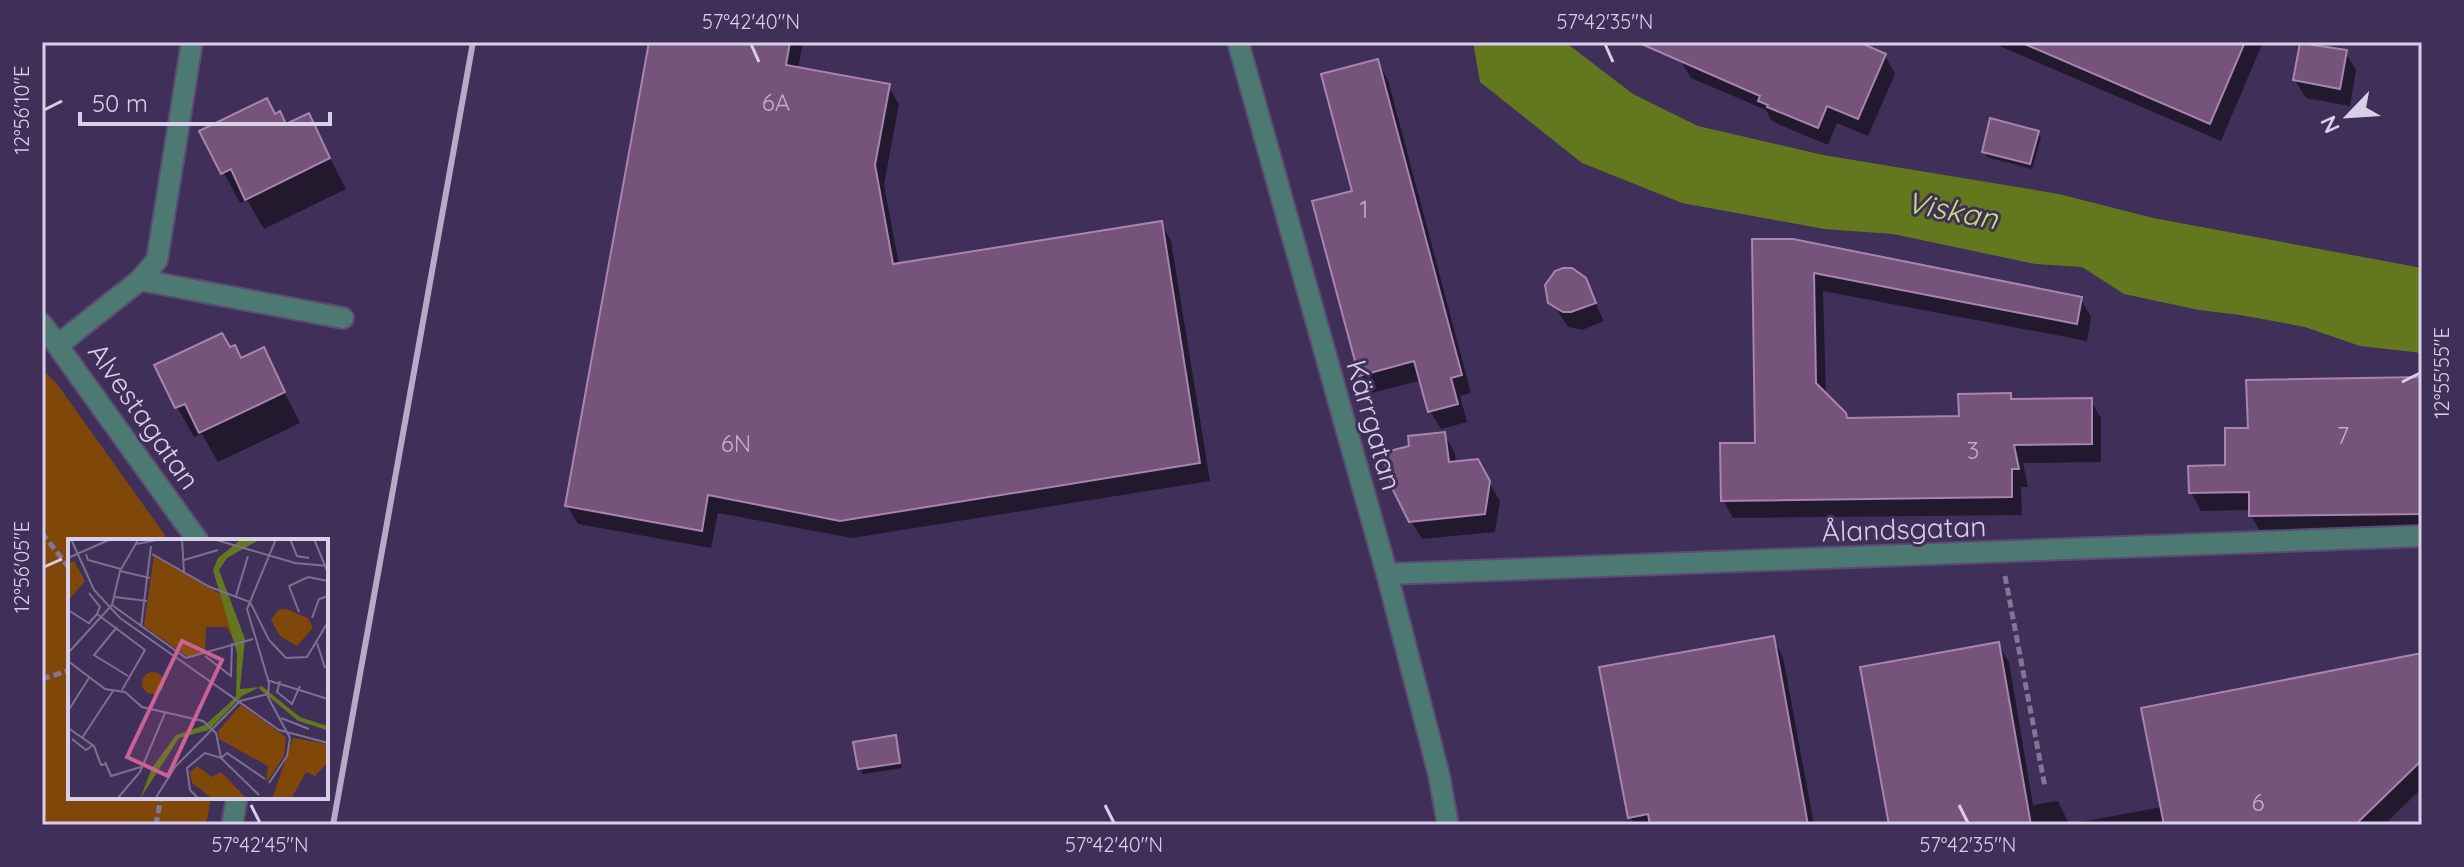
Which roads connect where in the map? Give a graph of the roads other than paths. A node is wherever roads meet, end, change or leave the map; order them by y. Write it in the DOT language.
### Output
graph roads {
  1 [pos="192,42"];
  2 [pos="1238,42"];
  3 [pos="140,280"];
  4 [pos="343,318"];
  5 [pos="42,324"];
  6 [pos="59,344"];
  7 [pos="2422,536"];
  8 [pos="197,539"];
  9 [pos="1387,574"];
  10 [pos="237,799"];
  11 [pos="232,825"];
  12 [pos="1448,825"];
  1 -- 3 [label="street"];
  2 -- 9 [label="street, Kärrgatan"];
  3 -- 4 [label="street"];
  3 -- 6 [label="street"];
  5 -- 6 [label="street, Alvestagatan"];
  6 -- 8 [label="street, Alvestagatan"];
  7 -- 9 [label="street, Ålandsgatan"];
  9 -- 12 [label="street, Kärrgatan"];
  10 -- 11 [label="street"];
}
